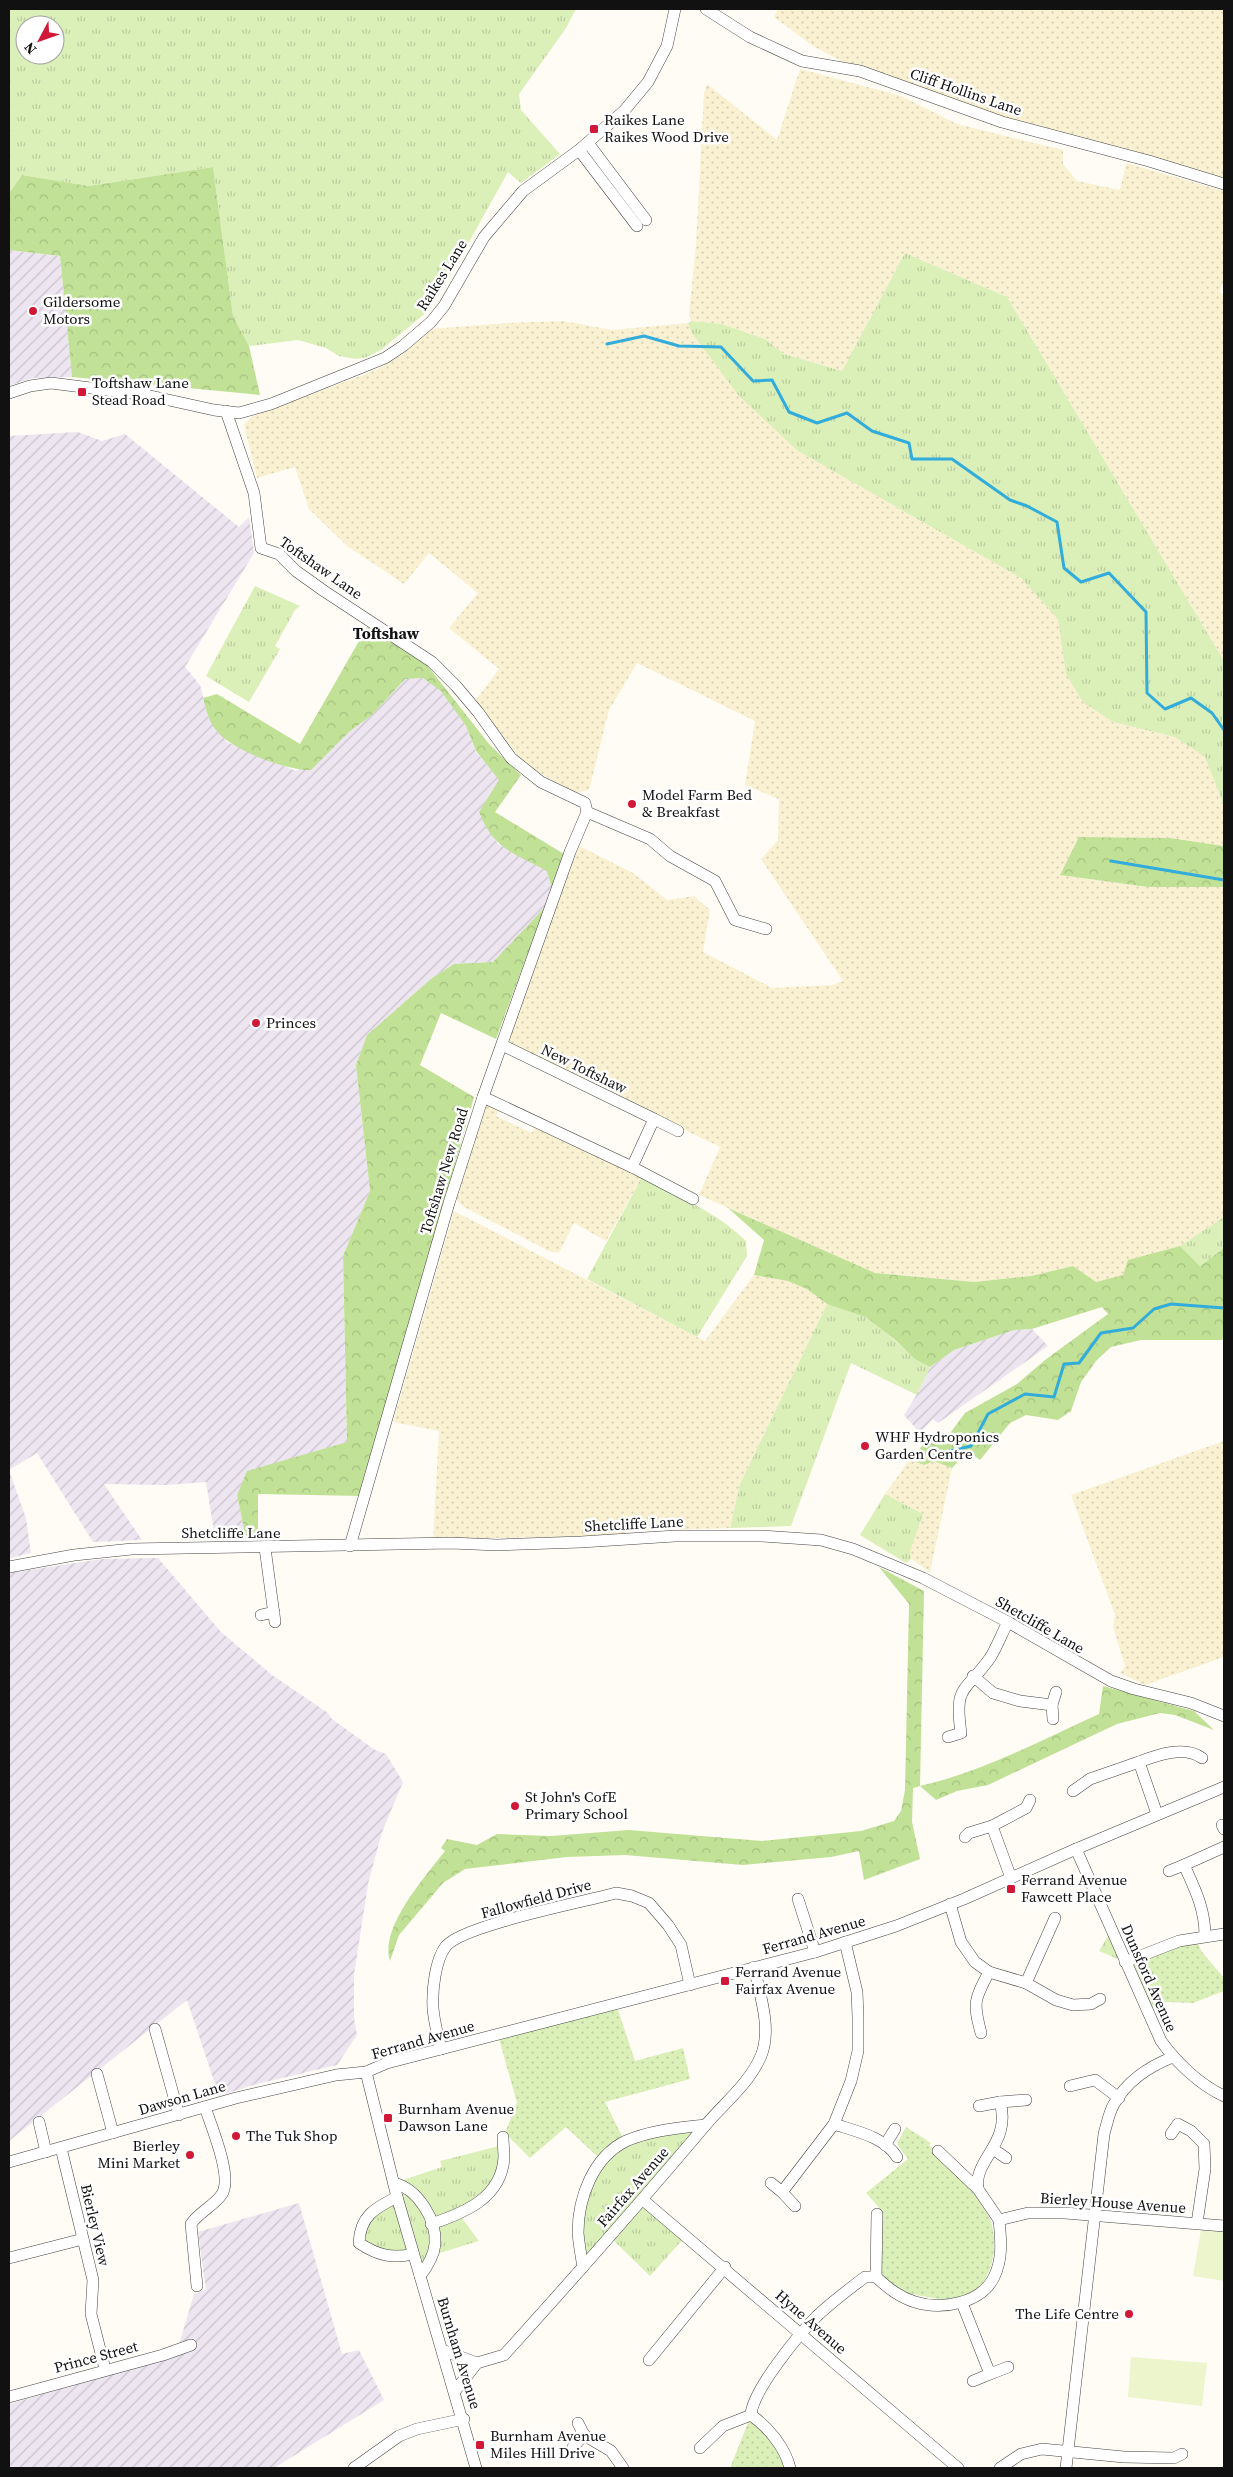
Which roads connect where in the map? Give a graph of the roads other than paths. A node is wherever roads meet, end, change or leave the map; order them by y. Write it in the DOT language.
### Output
graph roads {
  1 [pos="676,9"];
  2 [pos="706,9"];
  3 [pos="584,146"];
  4 [pos="1224,184"];
  5 [pos="641,223"];
  6 [pos="9,393"];
  7 [pos="226,411"];
  8 [pos="587,812"];
  9 [pos="766,930"];
  10 [pos="502,1045"];
  11 [pos="482,1097"];
  12 [pos="654,1119"];
  13 [pos="678,1131"];
  14 [pos="632,1167"];
  15 [pos="693,1199"];
  16 [pos="350,1546"];
  17 [pos="265,1548"];
  18 [pos="9,1567"];
  19 [pos="261,1615"];
  20 [pos="1008,1622"];
  21 [pos="973,1676"];
  22 [pos="1056,1692"];
  23 [pos="1052,1705"];
  24 [pos="1224,1716"];
  25 [pos="1053,1719"];
  26 [pos="948,1737"];
  27 [pos="1198,1752"];
  28 [pos="1139,1762"];
  29 [pos="1224,1788"];
  30 [pos="1073,1790"];
  31 [pos="1031,1806"];
  32 [pos="1157,1814"];
  33 [pos="992,1826"];
  34 [pos="966,1833"];
  35 [pos="1224,1846"];
  36 [pos="1076,1849"];
  37 [pos="1184,1865"];
  38 [pos="1170,1871"];
  39 [pos="1011,1878"];
  40 [pos="798,1899"];
  41 [pos="950,1904"];
  42 [pos="1055,1918"];
  43 [pos="1224,1934"];
  44 [pos="1206,1936"];
  45 [pos="845,1942"];
  46 [pos="815,1952"];
  47 [pos="1125,1962"];
  48 [pos="754,1967"];
  49 [pos="989,1972"];
  50 [pos="1026,1983"];
  51 [pos="690,1985"];
  52 [pos="1100,1999"];
  53 [pos="155,2029"];
  54 [pos="981,2033"];
  55 [pos="441,2049"];
  56 [pos="1173,2058"];
  57 [pos="1100,2069"];
  58 [pos="366,2072"];
  59 [pos="97,2074"];
  60 [pos="1095,2080"];
  61 [pos="1070,2086"];
  62 [pos="1224,2096"];
  63 [pos="1119,2098"];
  64 [pos="1026,2100"];
  65 [pos="1000,2102"];
  66 [pos="979,2106"];
  67 [pos="205,2107"];
  68 [pos="179,2115"];
  69 [pos="38,2122"];
  70 [pos="834,2124"];
  71 [pos="706,2125"];
  72 [pos="895,2129"];
  73 [pos="113,2133"];
  74 [pos="1171,2134"];
  75 [pos="504,2138"];
  76 [pos="885,2145"];
  77 [pos="61,2148"];
  78 [pos="993,2149"];
  79 [pos="938,2151"];
  80 [pos="46,2152"];
  81 [pos="897,2156"];
  82 [pos="1006,2158"];
  83 [pos="9,2162"];
  84 [pos="394,2183"];
  85 [pos="771,2183"];
  86 [pos="978,2190"];
  87 [pos="782,2192"];
  88 [pos="397,2198"];
  89 [pos="643,2200"];
  90 [pos="795,2206"];
  91 [pos="877,2214"];
  92 [pos="1095,2215"];
  93 [pos="999,2220"];
  94 [pos="1197,2223"];
  95 [pos="431,2224"];
  96 [pos="1224,2226"];
  97 [pos="83,2239"];
  98 [pos="413,2254"];
  99 [pos="9,2258"];
  100 [pos="583,2267"];
  101 [pos="725,2267"];
  102 [pos="420,2276"];
  103 [pos="876,2277"];
  104 [pos="197,2286"];
  105 [pos="962,2302"];
  106 [pos="801,2334"];
  107 [pos="191,2345"];
  108 [pos="442,2350"];
  109 [pos="649,2360"];
  110 [pos="477,2363"];
  111 [pos="1008,2368"];
  112 [pos="105,2369"];
  113 [pos="990,2374"];
  114 [pos="973,2380"];
  115 [pos="455,2391"];
  116 [pos="9,2397"];
  117 [pos="751,2415"];
  118 [pos="464,2419"];
  119 [pos="578,2423"];
  120 [pos="584,2435"];
  121 [pos="573,2447"];
  122 [pos="700,2448"];
  123 [pos="1068,2450"];
  124 [pos="1182,2454"];
  125 [pos="1124,2463"];
  126 [pos="354,2468"];
  127 [pos="476,2468"];
  128 [pos="623,2468"];
  129 [pos="790,2468"];
  130 [pos="958,2468"];
  131 [pos="1000,2468"];
  132 [pos="1066,2468"];
  1 -- 3 [label="street, Raikes Lane"];
  2 -- 4 [label="street, Cliff Hollins Lane"];
  3 -- 5 [label="street"];
  3 -- 7 [label="street, Raikes Lane"];
  6 -- 7 [label="street"];
  7 -- 8 [label="street, Toftshaw Lane"];
  8 -- 9 [label="street"];
  8 -- 10 [label="street, Toftshaw New Road"];
  10 -- 11 [label="street, Toftshaw New Road"];
  10 -- 12 [label="street, New Toftshaw"];
  11 -- 14 [label="street"];
  11 -- 16 [label="street, Toftshaw New Road"];
  12 -- 13 [label="street, New Toftshaw"];
  12 -- 14 [label="street"];
  14 -- 15 [label="street"];
  16 -- 17 [label="street, Shetcliffe Lane"];
  16 -- 20 [label="street, Shetcliffe Lane"];
  17 -- 18 [label="street, Shetcliffe Lane"];
  17 -- 19 [label="street"];
  20 -- 21 [label="street"];
  20 -- 24 [label="street, Shetcliffe Lane"];
  21 -- 23 [label="street"];
  21 -- 26 [label="street"];
  22 -- 23 [label="street"];
  23 -- 25 [label="street"];
  27 -- 28 [label="street"];
  28 -- 30 [label="street"];
  28 -- 32 [label="street"];
  29 -- 32 [label="street, Ferrand Avenue"];
  31 -- 33 [label="street"];
  32 -- 36 [label="street, Ferrand Avenue"];
  33 -- 34 [label="street"];
  33 -- 39 [label="street"];
  35 -- 37 [label="street"];
  36 -- 39 [label="street, Ferrand Avenue"];
  36 -- 47 [label="street, Dunsford Avenue"];
  37 -- 38 [label="street"];
  37 -- 44 [label="street"];
  39 -- 41 [label="street, Ferrand Avenue"];
  40 -- 46 [label="street"];
  41 -- 45 [label="street, Ferrand Avenue"];
  41 -- 49 [label="street"];
  42 -- 50 [label="street"];
  43 -- 44 [label="street"];
  44 -- 47 [label="street"];
  45 -- 46 [label="street, Ferrand Avenue"];
  45 -- 70 [label="street"];
  46 -- 48 [label="street, Ferrand Avenue"];
  47 -- 56 [label="street, Dunsford Avenue"];
  48 -- 51 [label="street, Ferrand Avenue"];
  48 -- 71 [label="street, Fairfax Avenue"];
  49 -- 50 [label="street"];
  49 -- 54 [label="street"];
  50 -- 52 [label="street"];
  51 -- 55 [label="street, Ferrand Avenue"];
  51 -- 55 [label="street, Fallowfield Drive"];
  53 -- 68 [label="street"];
  55 -- 58 [label="street, Ferrand Avenue"];
  56 -- 62 [label="street, Dunsford Avenue"];
  56 -- 63 [label="street"];
  57 -- 60 [label="street"];
  58 -- 67 [label="street, Dawson Lane"];
  58 -- 84 [label="street, Burnham Avenue"];
  59 -- 73 [label="street"];
  60 -- 61 [label="street"];
  60 -- 63 [label="street"];
  63 -- 92 [label="street"];
  64 -- 65 [label="street"];
  65 -- 66 [label="street"];
  65 -- 78 [label="street"];
  67 -- 68 [label="street, Dawson Lane"];
  67 -- 104 [label="street"];
  68 -- 73 [label="street, Dawson Lane"];
  69 -- 80 [label="street"];
  70 -- 76 [label="street"];
  70 -- 87 [label="street"];
  71 -- 89 [label="street, Fairfax Avenue"];
  71 -- 100 [label="street, Fairfax Avenue"];
  72 -- 76 [label="street"];
  73 -- 77 [label="street, Dawson Lane"];
  74 -- 94 [label="street"];
  75 -- 95 [label="street"];
  76 -- 81 [label="street"];
  77 -- 80 [label="street, Dawson Lane"];
  77 -- 97 [label="street, Bierley View"];
  78 -- 82 [label="street"];
  78 -- 86 [label="street"];
  79 -- 86 [label="street"];
  80 -- 83 [label="street, Dawson Lane"];
  84 -- 88 [label="street, Burnham Avenue"];
  84 -- 95 [label="street"];
  85 -- 87 [label="street"];
  86 -- 93 [label="street"];
  87 -- 90 [label="street"];
  88 -- 98 [label="street, Burnham Avenue"];
  88 -- 98 [label="street"];
  89 -- 100 [label="street, Fairfax Avenue"];
  89 -- 101 [label="street, Hyne Avenue"];
  91 -- 103 [label="street"];
  92 -- 93 [label="street, Bierley House Avenue"];
  92 -- 94 [label="street, Bierley House Avenue"];
  92 -- 123 [label="street"];
  93 -- 105 [label="street"];
  94 -- 96 [label="street, Bierley House Avenue"];
  95 -- 102 [label="street"];
  97 -- 99 [label="street"];
  97 -- 112 [label="street, Bierley View"];
  98 -- 102 [label="street, Burnham Avenue"];
  100 -- 110 [label="street, Fairfax Avenue"];
  101 -- 106 [label="street, Hyne Avenue"];
  101 -- 109 [label="street"];
  102 -- 108 [label="street, Burnham Avenue"];
  103 -- 105 [label="street"];
  103 -- 106 [label="street"];
  105 -- 113 [label="street"];
  106 -- 117 [label="street"];
  106 -- 130 [label="street, Hyne Avenue"];
  107 -- 112 [label="street, Prince Street"];
  108 -- 110 [label="street"];
  108 -- 115 [label="street, Burnham Avenue"];
  110 -- 115 [label="street"];
  111 -- 113 [label="street"];
  112 -- 116 [label="street, Prince Street"];
  113 -- 114 [label="street"];
  115 -- 118 [label="street, Burnham Avenue"];
  117 -- 122 [label="street"];
  117 -- 129 [label="street"];
  118 -- 126 [label="street"];
  118 -- 127 [label="street, Burnham Avenue"];
  119 -- 120 [label="street"];
  120 -- 121 [label="street"];
  120 -- 128 [label="street"];
  123 -- 125 [label="street"];
  123 -- 131 [label="street"];
  123 -- 132 [label="street"];
  124 -- 125 [label="street"];
}
